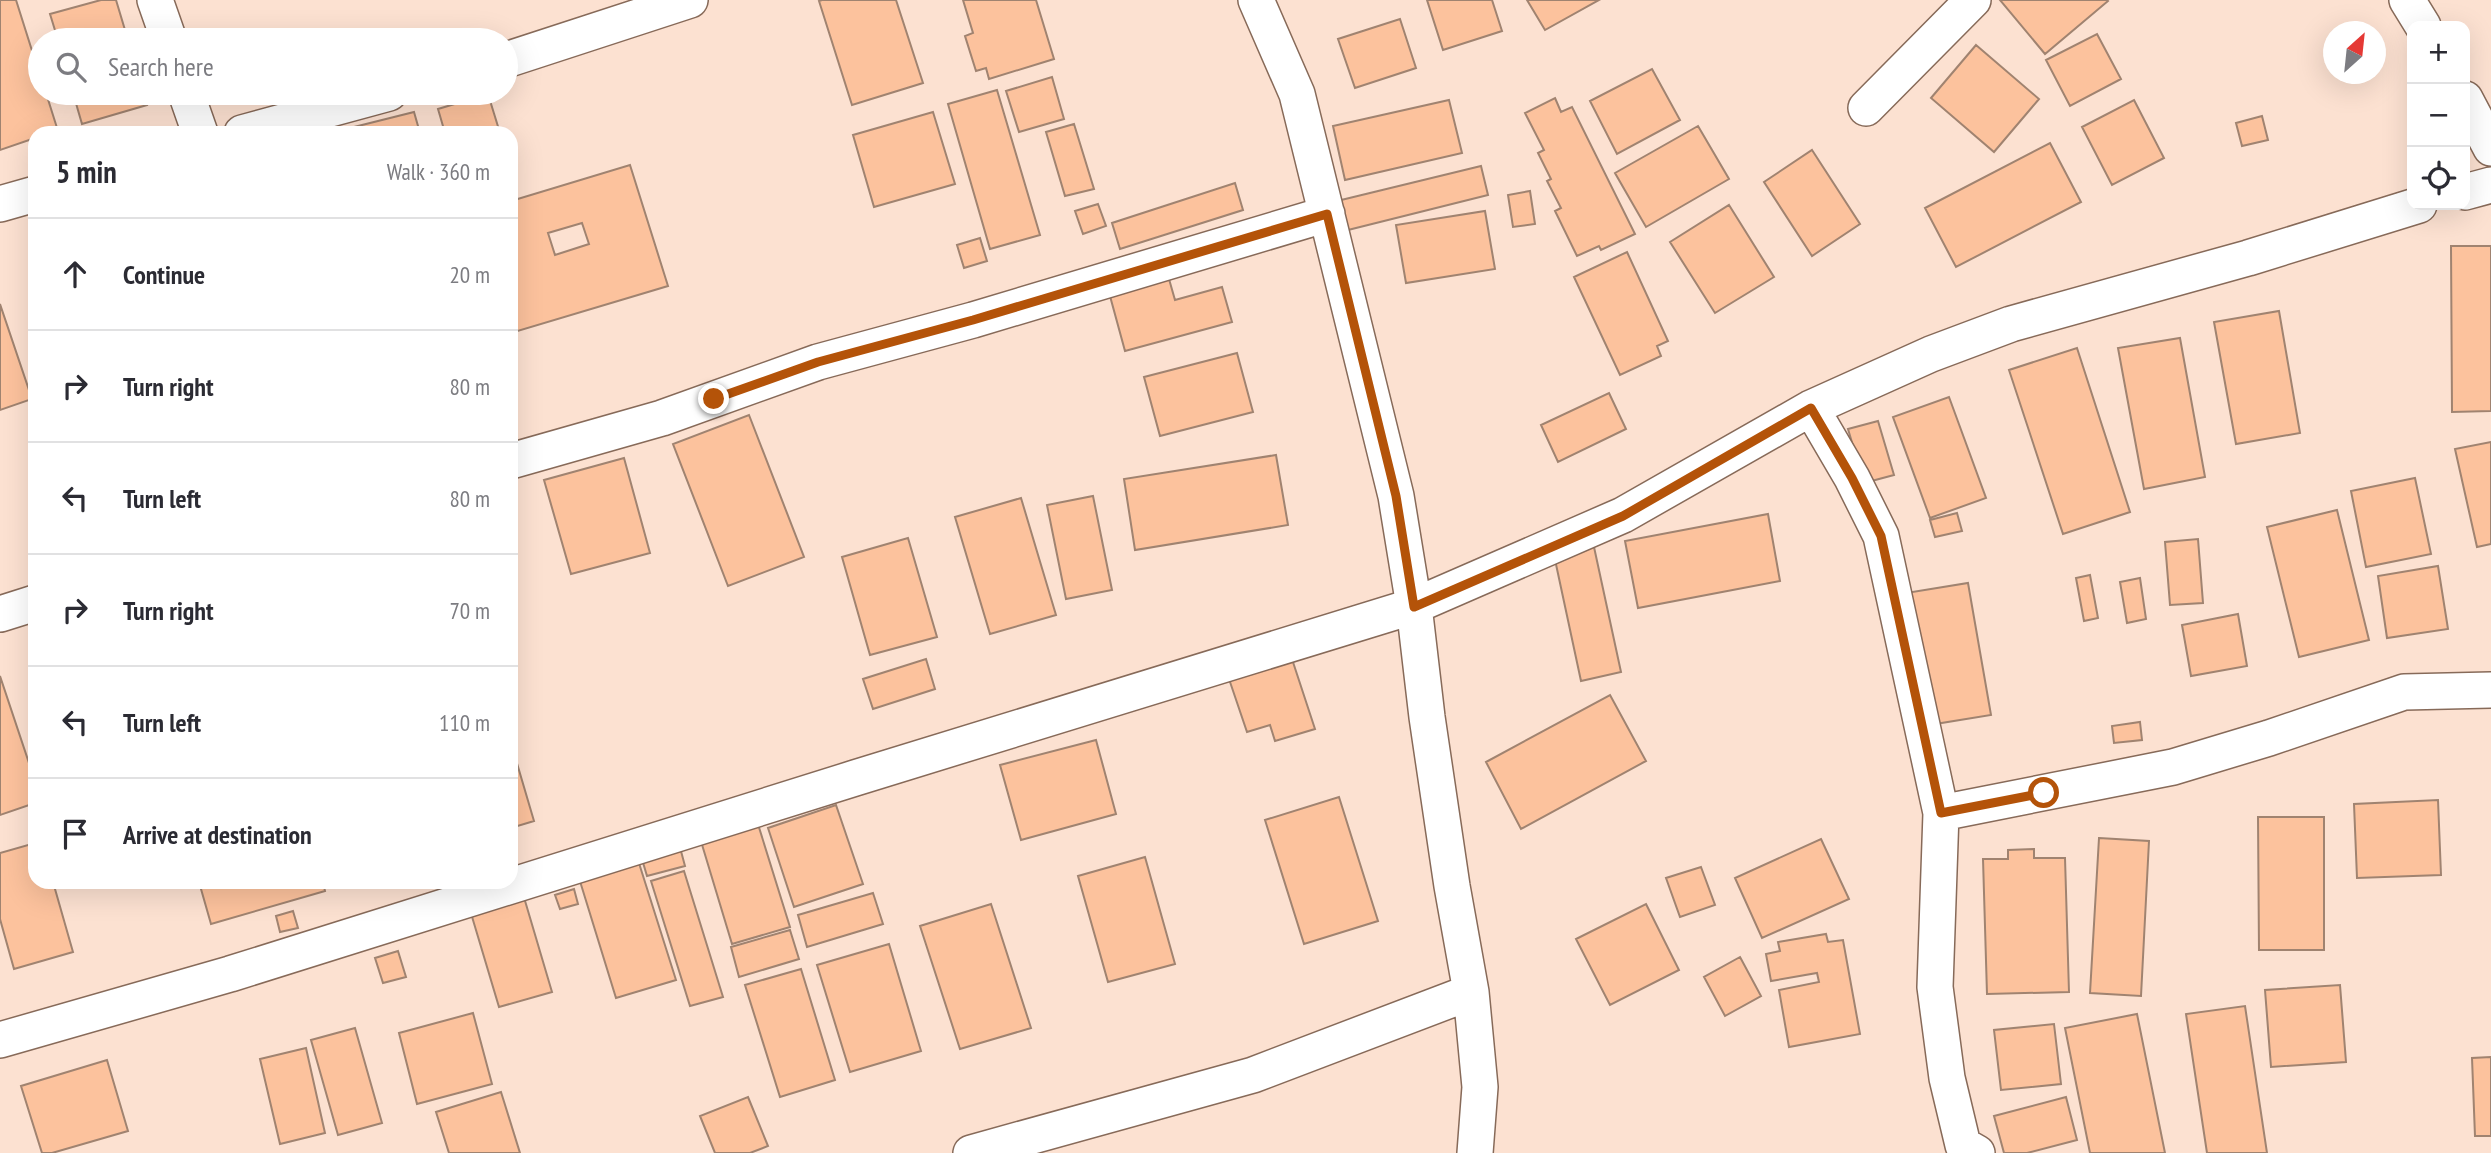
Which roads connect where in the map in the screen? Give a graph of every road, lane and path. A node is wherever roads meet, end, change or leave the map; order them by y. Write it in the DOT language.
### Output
graph roads {
  1 [pos="155,0"];
  2 [pos="690,0"];
  3 [pos="1256,0"];
  4 [pos="1973,0"];
  5 [pos="2407,0"];
  6 [pos="2420,21"];
  7 [pos="165,28"];
  8 [pos="518,56"];
  9 [pos="190,105"];
  10 [pos="344,105"];
  11 [pos="1866,108"];
  12 [pos="2470,108"];
  13 [pos="198,126"];
  14 [pos="268,126"];
  15 [pos="2491,148"];
  16 [pos="2491,185"];
  17 [pos="2470,191"];
  18 [pos="28,196"];
  19 [pos="0,204"];
  20 [pos="2407,209"];
  21 [pos="1327,214"];
  22 [pos="1811,408"];
  23 [pos="518,459"];
  24 [pos="28,605"];
  25 [pos="1414,607"];
  26 [pos="0,614"];
  27 [pos="2491,666"];
  28 [pos="2491,690"];
  29 [pos="2404,692"];
  30 [pos="1941,813"];
  31 [pos="518,884"];
  32 [pos="503,889"];
  33 [pos="1471,992"];
  34 [pos="0,1040"];
  35 [pos="1962,1150"];
  36 [pos="971,1153"];
  37 [pos="1475,1153"];
  1 -- 7 [label="street"];
  2 -- 8 [label="street"];
  3 -- 21 [label="street"];
  4 -- 11 [label="street"];
  5 -- 6 [label="street"];
  9 -- 13 [label="street"];
  10 -- 14 [label="street"];
  12 -- 15 [label="street"];
  16 -- 17 [label="street"];
  18 -- 19 [label="street"];
  20 -- 22 [label="street"];
  21 -- 23 [label="street"];
  21 -- 25 [label="street"];
  22 -- 25 [label="street"];
  22 -- 30 [label="street"];
  24 -- 26 [label="street"];
  25 -- 31 [label="street"];
  25 -- 33 [label="street"];
  27 -- 29 [label="street"];
  28 -- 29 [label="street"];
  29 -- 30 [label="street"];
  30 -- 35 [label="street"];
  32 -- 34 [label="street"];
  33 -- 36 [label="street"];
  33 -- 37 [label="street"];
}
